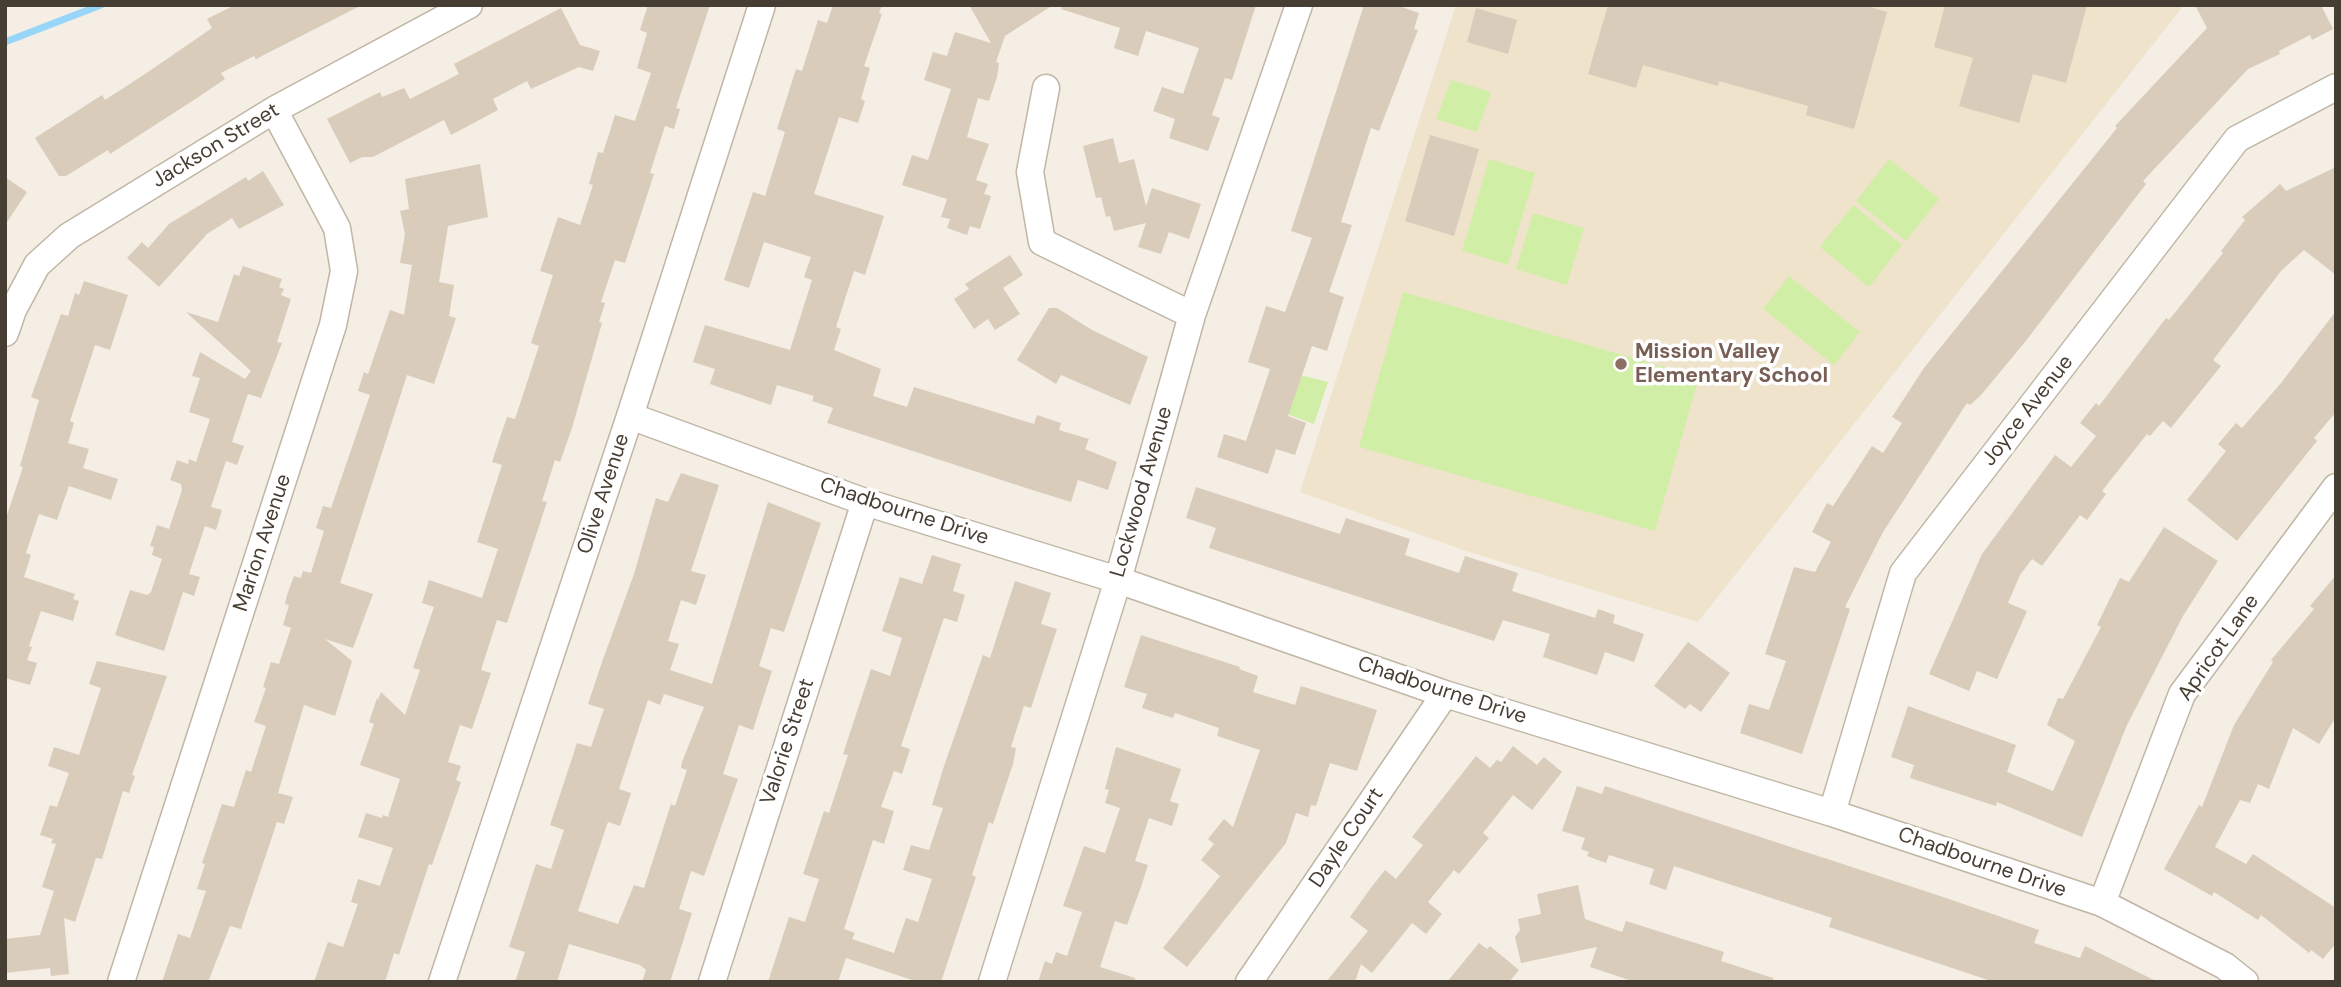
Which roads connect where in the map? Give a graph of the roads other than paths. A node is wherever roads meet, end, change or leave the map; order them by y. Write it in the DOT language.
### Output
graph roads {
  1 [pos="469,5"];
  2 [pos="762,5"];
  3 [pos="1298,5"];
  4 [pos="1046,88"];
  5 [pos="2336,88"];
  6 [pos="274,110"];
  7 [pos="1192,315"];
  8 [pos="5,332"];
  9 [pos="630,416"];
  10 [pos="2336,487"];
  11 [pos="865,502"];
  12 [pos="1118,580"];
  13 [pos="1445,694"];
  14 [pos="1832,813"];
  15 [pos="2102,903"];
  16 [pos="121,982"];
  17 [pos="442,982"];
  18 [pos="712,982"];
  19 [pos="992,982"];
  20 [pos="1250,982"];
  21 [pos="2245,982"];
  1 -- 6 [label="street, Jackson Street"];
  2 -- 9 [label="street, Olive Avenue"];
  3 -- 7 [label="street, Lockwood Avenue"];
  4 -- 7 [label="street"];
  5 -- 14 [label="street, Joyce Avenue"];
  6 -- 8 [label="street, Jackson Street"];
  6 -- 16 [label="street, Marion Avenue"];
  7 -- 12 [label="street, Lockwood Avenue"];
  9 -- 11 [label="street, Chadbourne Drive"];
  9 -- 17 [label="street, Olive Avenue"];
  10 -- 15 [label="street, Apricot Lane"];
  11 -- 12 [label="street, Chadbourne Drive"];
  11 -- 18 [label="street, Valorie Street"];
  12 -- 13 [label="street, Chadbourne Drive"];
  12 -- 19 [label="street, Lockwood Avenue"];
  13 -- 14 [label="street, Chadbourne Drive"];
  13 -- 20 [label="street, Dayle Court"];
  14 -- 15 [label="street, Chadbourne Drive"];
  15 -- 21 [label="street, Chadbourne Drive"];
}
